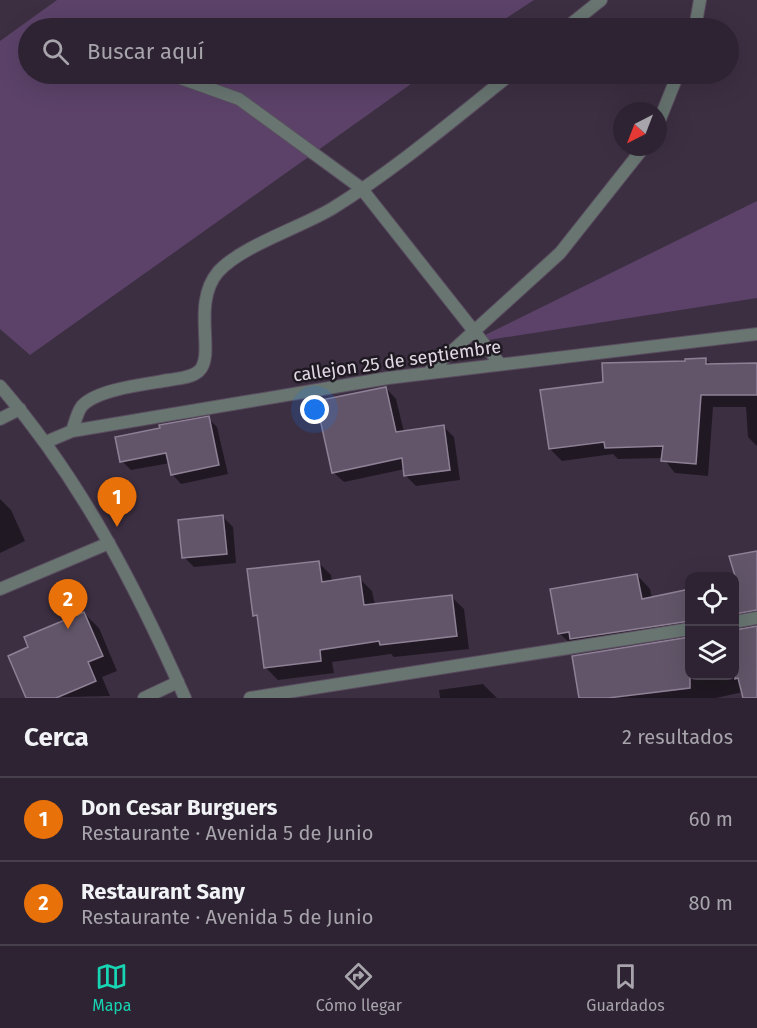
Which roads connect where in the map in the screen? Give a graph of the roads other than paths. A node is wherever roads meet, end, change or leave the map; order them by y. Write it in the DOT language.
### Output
graph roads {
  1 [pos="601,0"];
  2 [pos="700,0"];
  3 [pos="578,18"];
  4 [pos="697,18"];
  5 [pos="197,84"];
  6 [pos="499,84"];
  7 [pos="674,84"];
  8 [pos="667,102"];
  9 [pos="637,156"];
  10 [pos="361,188"];
  11 [pos="474,331"];
  12 [pos="757,334"];
  13 [pos="500,364"];
  14 [pos="428,373"];
  15 [pos="0,386"];
  16 [pos="20,409"];
  17 [pos="0,419"];
  18 [pos="72,431"];
  19 [pos="46,442"];
  20 [pos="109,543"];
  21 [pos="0,589"];
  22 [pos="757,618"];
  23 [pos="739,621"];
  24 [pos="685,630"];
  25 [pos="178,682"];
  26 [pos="144,698"];
  27 [pos="185,698"];
  28 [pos="250,698"];
  1 -- 3 [label="street"];
  2 -- 4 [label="street"];
  5 -- 10 [label="street"];
  6 -- 10 [label="street"];
  7 -- 8 [label="street"];
  9 -- 11 [label="street"];
  10 -- 11 [label="street"];
  10 -- 18 [label="street"];
  11 -- 13 [label="street"];
  11 -- 14 [label="street"];
  12 -- 13 [label="street, callejon 25 de septiembre"];
  13 -- 14 [label="street, callejon 25 de septiembre"];
  14 -- 18 [label="street, callejon 25 de septiembre"];
  15 -- 16 [label="street"];
  16 -- 17 [label="street"];
  16 -- 19 [label="street"];
  18 -- 19 [label="street, callejon 25 de septiembre"];
  19 -- 20 [label="street"];
  20 -- 21 [label="street"];
  20 -- 25 [label="street"];
  22 -- 23 [label="street"];
  24 -- 28 [label="street"];
  25 -- 26 [label="street"];
  25 -- 27 [label="street"];
}
